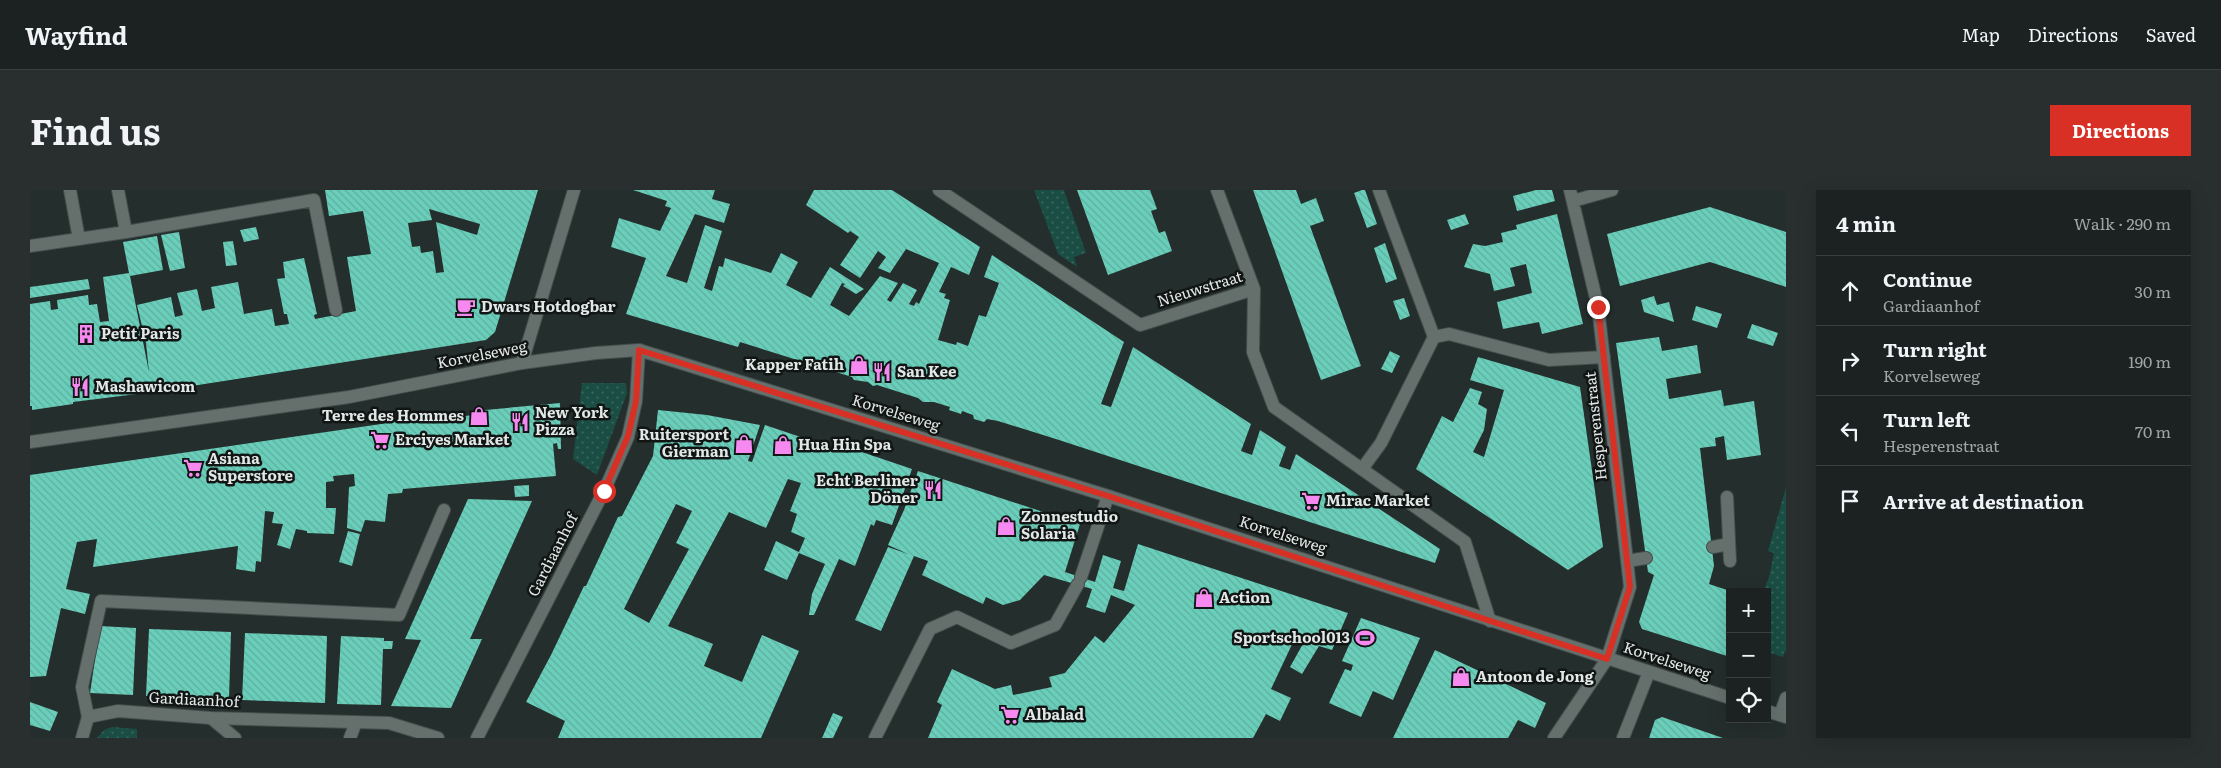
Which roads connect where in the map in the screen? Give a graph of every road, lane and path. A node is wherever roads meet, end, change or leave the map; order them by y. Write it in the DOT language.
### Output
graph roads {
  1 [pos="70,190"];
  2 [pos="118,190"];
  3 [pos="574,190"];
  4 [pos="939,190"];
  5 [pos="1217,190"];
  6 [pos="1378,190"];
  7 [pos="1612,190"];
  8 [pos="1571,196"];
  9 [pos="126,232"];
  10 [pos="79,239"];
  11 [pos="30,246"];
  12 [pos="1254,289"];
  13 [pos="336,310"];
  14 [pos="1434,337"];
  15 [pos="639,350"];
  16 [pos="1604,357"];
  17 [pos="522,363"];
  18 [pos="30,442"];
  19 [pos="1362,470"];
  20 [pos="1108,496"];
  21 [pos="1727,497"];
  22 [pos="444,510"];
  23 [pos="1729,544"];
  24 [pos="1713,546"];
  25 [pos="1646,558"];
  26 [pos="1627,560"];
  27 [pos="1730,561"];
  28 [pos="1490,620"];
  29 [pos="1607,659"];
  30 [pos="1649,672"];
  31 [pos="1726,697"];
  32 [pos="1786,698"];
  33 [pos="1771,712"];
  34 [pos="1783,716"];
  35 [pos="88,717"];
  36 [pos="211,718"];
  37 [pos="356,722"];
  38 [pos="82,738"];
  39 [pos="235,738"];
  40 [pos="350,738"];
  41 [pos="438,738"];
  42 [pos="477,738"];
  43 [pos="875,738"];
  44 [pos="1554,738"];
  45 [pos="1623,738"];
  1 -- 10 [label="street"];
  2 -- 9 [label="street"];
  3 -- 17 [label="street"];
  4 -- 12 [label="street, Nieuwstraat"];
  5 -- 12 [label="street"];
  6 -- 14 [label="street"];
  7 -- 8 [label="street"];
  8 -- 16 [label="street, Hesperenstraat"];
  9 -- 10 [label="street"];
  9 -- 13 [label="street"];
  10 -- 11 [label="street"];
  12 -- 19 [label="street, Nieuwstraat"];
  14 -- 16 [label="street"];
  14 -- 19 [label="street"];
  15 -- 17 [label="street, Korvelseweg"];
  15 -- 20 [label="street, Korvelseweg"];
  15 -- 42 [label="street, Gardiaanhof"];
  16 -- 26 [label="street, Hesperenstraat"];
  17 -- 18 [label="street, Korvelseweg"];
  19 -- 28 [label="street, Nieuwstraat"];
  20 -- 28 [label="street, Korvelseweg"];
  20 -- 43 [label="street"];
  21 -- 23 [label="street"];
  22 -- 35 [label="street"];
  23 -- 24 [label="street"];
  23 -- 27 [label="street"];
  25 -- 26 [label="street"];
  26 -- 29 [label="street, Hesperenstraat"];
  28 -- 29 [label="street, Korvelseweg"];
  29 -- 30 [label="street, Korvelseweg"];
  29 -- 44 [label="street, Hesperenstraat"];
  30 -- 31 [label="street, Korvelseweg"];
  30 -- 45 [label="street"];
  32 -- 34 [label="street"];
  33 -- 34 [label="street"];
  35 -- 36 [label="street, Gardiaanhof"];
  35 -- 38 [label="street"];
  36 -- 37 [label="street, Gardiaanhof"];
  36 -- 39 [label="street"];
  37 -- 40 [label="street"];
  37 -- 41 [label="street, Gardiaanhof"];
}
